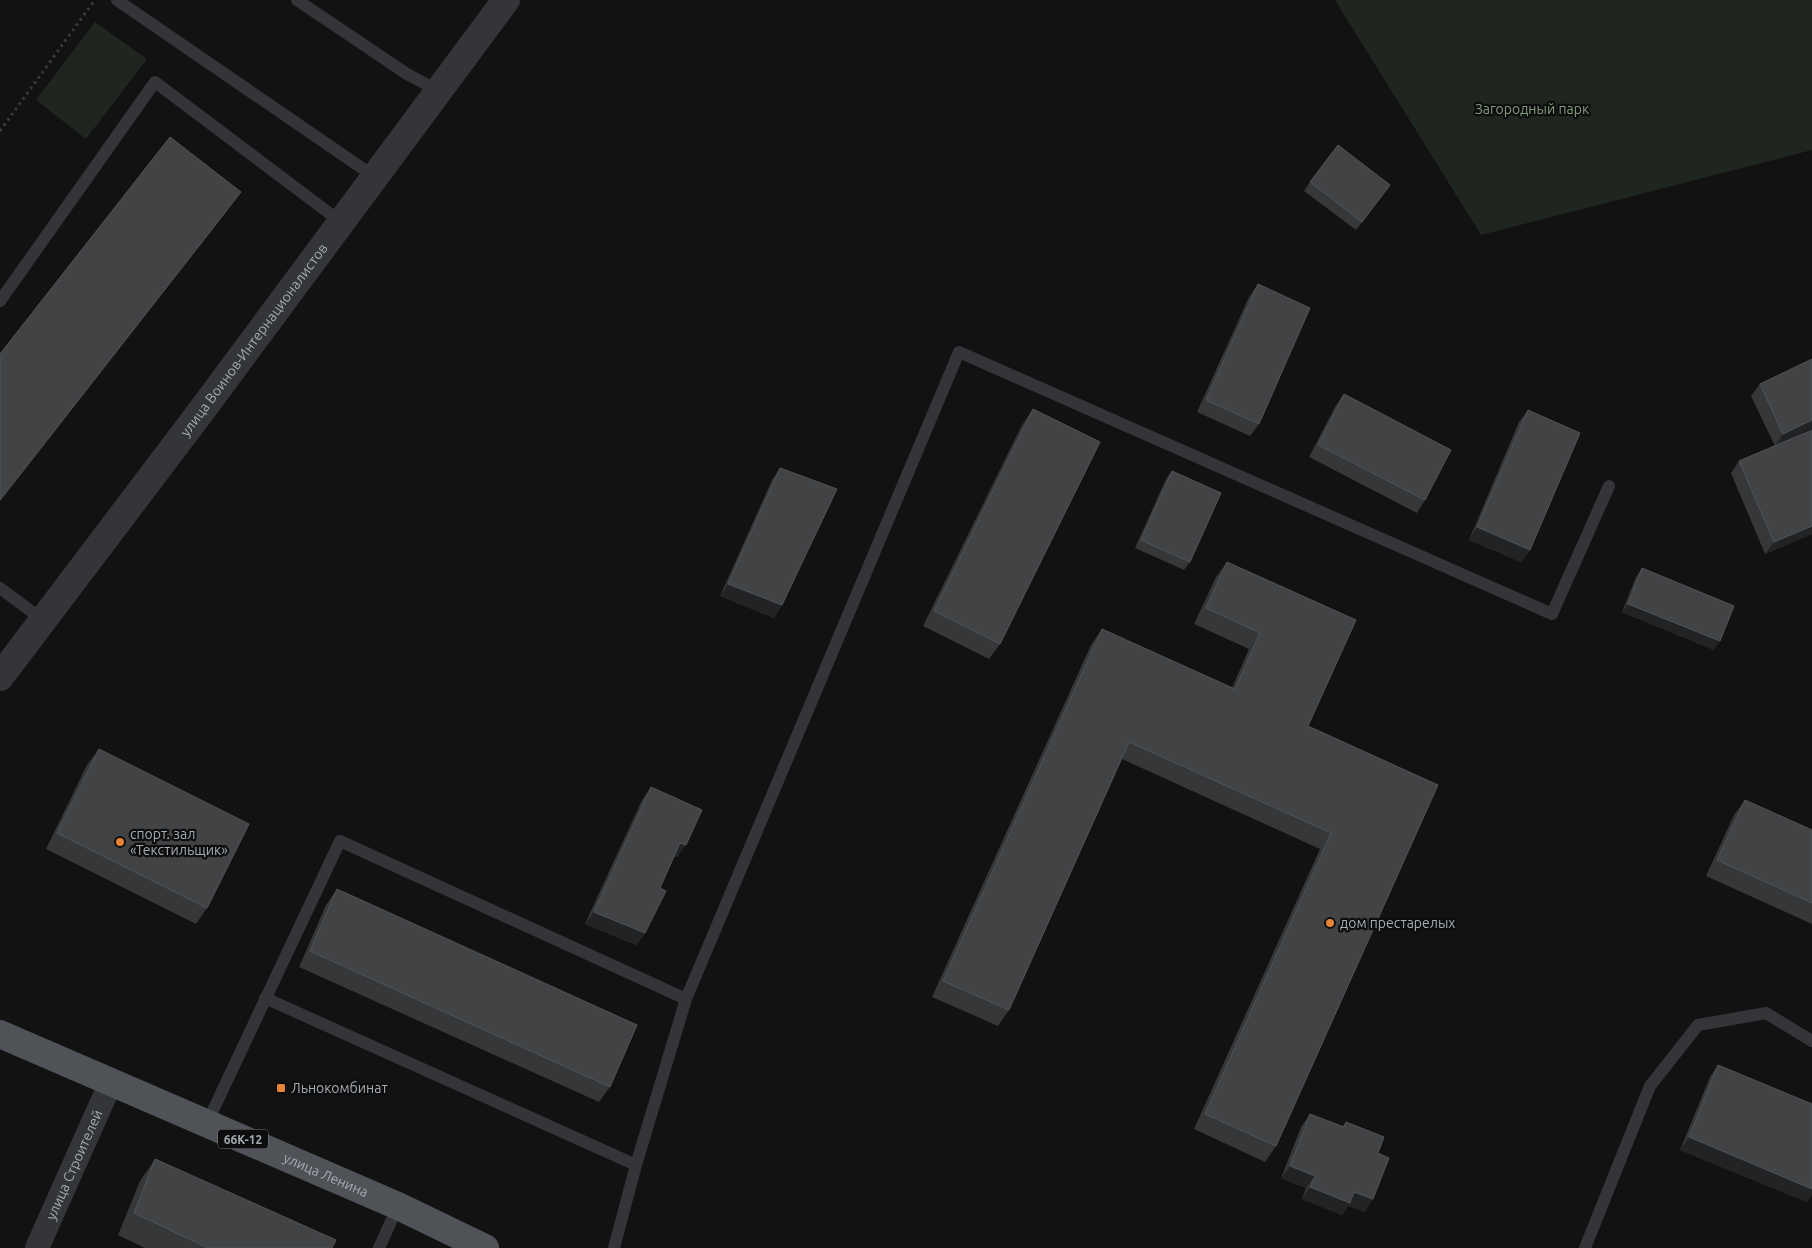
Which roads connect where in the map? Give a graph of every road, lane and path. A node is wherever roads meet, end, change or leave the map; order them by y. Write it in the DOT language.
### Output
graph roads {
  1 [pos="94,0"];
  2 [pos="117,0"];
  3 [pos="297,0"];
  4 [pos="506,0"];
  5 [pos="439,91"];
  6 [pos="0,131"];
  7 [pos="374,177"];
  8 [pos="342,222"];
  9 [pos="0,301"];
  10 [pos="1609,486"];
  11 [pos="0,588"];
  12 [pos="43,620"];
  13 [pos="0,677"];
  14 [pos="265,998"];
  15 [pos="686,999"];
  16 [pos="0,1034"];
  17 [pos="1812,1041"];
  18 [pos="112,1082"];
  19 [pos="207,1123"];
  20 [pos="636,1165"];
  21 [pos="398,1206"];
  22 [pos="37,1248"];
  23 [pos="379,1248"];
  24 [pos="485,1248"];
  25 [pos="614,1248"];
  26 [pos="1585,1248"];
  1 -- 6 [label="path"];
  2 -- 7 [label="lane"];
  3 -- 5 [label="lane"];
  4 -- 5 [label="street, улица Воинов-Интернационалистов"];
  5 -- 7 [label="street, улица Воинов-Интернационалистов"];
  7 -- 8 [label="street, улица Воинов-Интернационалистов"];
  8 -- 9 [label="lane"];
  8 -- 12 [label="street, улица Воинов-Интернационалистов"];
  10 -- 15 [label="lane"];
  11 -- 12 [label="lane"];
  12 -- 13 [label="street, улица Воинов-Интернационалистов"];
  14 -- 15 [label="lane"];
  14 -- 19 [label="lane"];
  14 -- 20 [label="lane"];
  15 -- 20 [label="lane"];
  16 -- 18 [label="main road, улица Ленина / 66К-12"];
  17 -- 26 [label="lane"];
  18 -- 19 [label="main road, улица Ленина / 66К-12"];
  18 -- 22 [label="street, улица Строителей"];
  19 -- 21 [label="main road, улица Ленина / 66К-12"];
  20 -- 25 [label="lane"];
  21 -- 23 [label="lane"];
  21 -- 24 [label="main road, улица Ленина / 66К-12"];
}
